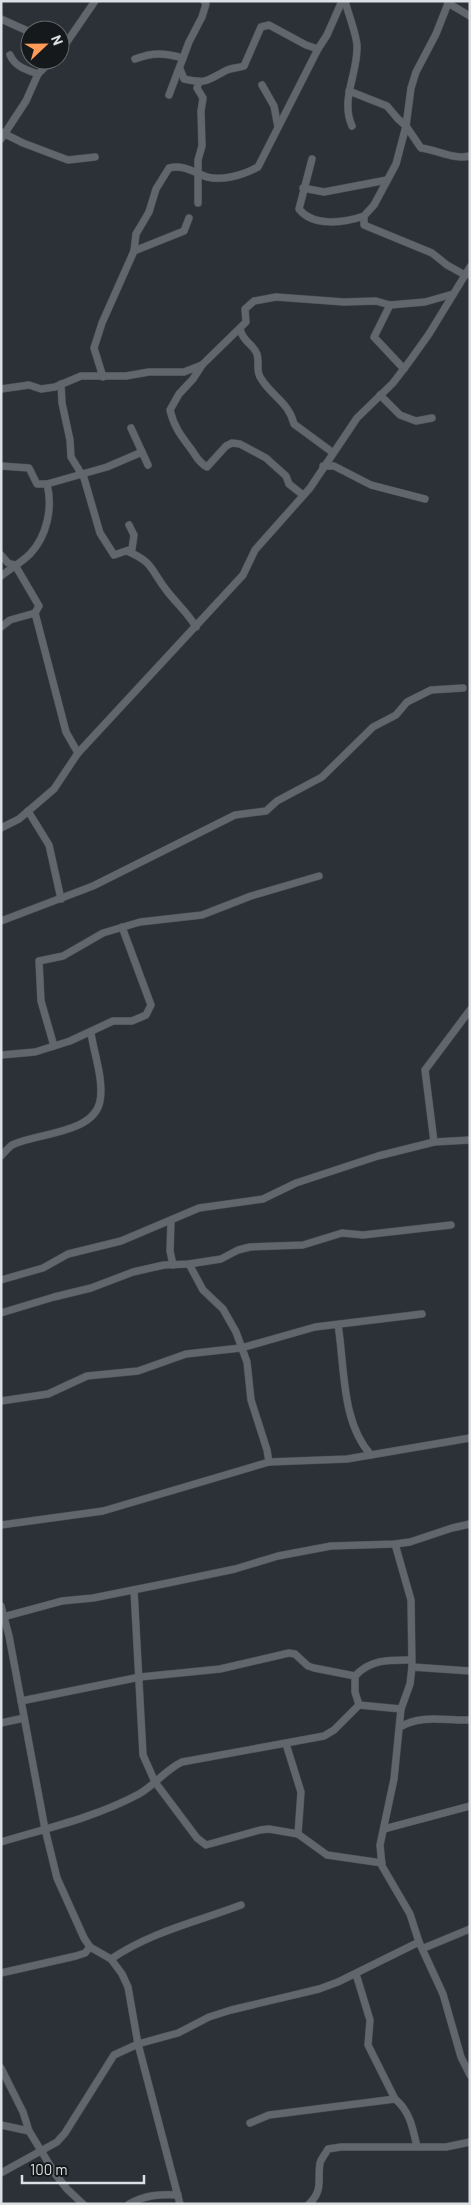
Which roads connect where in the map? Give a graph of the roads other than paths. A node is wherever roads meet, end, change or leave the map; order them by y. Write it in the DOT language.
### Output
graph roads {
  1 [pos="95,1"];
  2 [pos="204,1"];
  3 [pos="343,1"];
  4 [pos="448,2"];
  5 [pos="470,16"];
  6 [pos="1,19"];
  7 [pos="20,28"];
  8 [pos="70,37"];
  9 [pos="318,49"];
  10 [pos="10,55"];
  11 [pos="183,58"];
  12 [pos="135,59"];
  13 [pos="180,69"];
  14 [pos="42,70"];
  15 [pos="38,74"];
  16 [pos="199,82"];
  17 [pos="262,85"];
  18 [pos="349,91"];
  19 [pos="169,95"];
  20 [pos="352,126"];
  21 [pos="406,126"];
  22 [pos="278,127"];
  23 [pos="2,135"];
  24 [pos="470,156"];
  25 [pos="95,157"];
  26 [pos="312,159"];
  27 [pos="198,173"];
  28 [pos="387,180"];
  29 [pos="303,188"];
  30 [pos="198,203"];
  31 [pos="364,216"];
  32 [pos="189,218"];
  33 [pos="134,251"];
  34 [pos="470,267"];
  35 [pos="467,274"];
  36 [pos="453,294"];
  37 [pos="390,305"];
  38 [pos="240,329"];
  39 [pos="202,366"];
  40 [pos="404,369"];
  41 [pos="103,377"];
  42 [pos="61,384"];
  43 [pos="1,389"];
  44 [pos="380,395"];
  45 [pos="432,418"];
  46 [pos="130,428"];
  47 [pos="142,452"];
  48 [pos="332,452"];
  49 [pos="148,465"];
  50 [pos="1,466"];
  51 [pos="324,466"];
  52 [pos="81,474"];
  53 [pos="47,484"];
  54 [pos="303,495"];
  55 [pos="425,499"];
  56 [pos="130,525"];
  57 [pos="127,551"];
  58 [pos="1,555"];
  59 [pos="16,565"];
  60 [pos="1,576"];
  61 [pos="35,612"];
  62 [pos="1,627"];
  63 [pos="196,627"];
  64 [pos="463,688"];
  65 [pos="78,753"];
  66 [pos="28,811"];
  67 [pos="1,828"];
  68 [pos="319,876"];
  69 [pos="61,899"];
  70 [pos="1,921"];
  71 [pos="122,927"];
  72 [pos="470,1010"];
  73 [pos="91,1033"];
  74 [pos="54,1046"];
  75 [pos="1,1055"];
  76 [pos="470,1140"];
  77 [pos="434,1142"];
  78 [pos="1,1156"];
  79 [pos="171,1221"];
  80 [pos="451,1225"];
  81 [pos="189,1264"];
  82 [pos="173,1265"];
  83 [pos="1,1280"];
  84 [pos="1,1313"];
  85 [pos="422,1314"];
  86 [pos="338,1325"];
  87 [pos="242,1348"];
  88 [pos="1,1401"];
  89 [pos="470,1438"];
  90 [pos="371,1456"];
  91 [pos="269,1462"];
  92 [pos="470,1524"];
  93 [pos="1,1525"];
  94 [pos="395,1544"];
  95 [pos="134,1590"];
  96 [pos="1,1606"];
  97 [pos="3,1617"];
  98 [pos="4,1632"];
  99 [pos="412,1663"];
  100 [pos="470,1671"];
  101 [pos="355,1676"];
  102 [pos="140,1677"];
  103 [pos="21,1700"];
  104 [pos="359,1705"];
  105 [pos="401,1709"];
  106 [pos="24,1718"];
  107 [pos="470,1720"];
  108 [pos="1,1723"];
  109 [pos="400,1726"];
  110 [pos="286,1744"];
  111 [pos="155,1782"];
  112 [pos="470,1806"];
  113 [pos="45,1828"];
  114 [pos="384,1829"];
  115 [pos="298,1834"];
  116 [pos="1,1842"];
  117 [pos="382,1863"];
  118 [pos="241,1905"];
  119 [pos="469,1930"];
  120 [pos="421,1945"];
  121 [pos="90,1947"];
  122 [pos="111,1959"];
  123 [pos="1,1973"];
  124 [pos="356,1974"];
  125 [pos="138,2044"];
  126 [pos="1,2068"];
  127 [pos="470,2075"];
  128 [pos="395,2100"];
  129 [pos="250,2123"];
  130 [pos="1,2125"];
  131 [pos="29,2131"];
  132 [pos="470,2142"];
  133 [pos="418,2146"];
  134 [pos="40,2151"];
  135 [pos="1,2173"];
  136 [pos="178,2195"];
  137 [pos="83,2204"];
  138 [pos="129,2204"];
  139 [pos="180,2204"];
  140 [pos="309,2204"];
  1 -- 8 [label="street"];
  2 -- 11 [label="street"];
  3 -- 9 [label="street"];
  3 -- 18 [label="street"];
  4 -- 5 [label="street"];
  4 -- 21 [label="street"];
  6 -- 7 [label="street"];
  9 -- 16 [label="street"];
  9 -- 22 [label="street"];
  10 -- 15 [label="street"];
  11 -- 12 [label="street"];
  11 -- 13 [label="street"];
  13 -- 16 [label="street"];
  13 -- 19 [label="street"];
  14 -- 15 [label="street"];
  15 -- 23 [label="street"];
  16 -- 27 [label="street"];
  17 -- 22 [label="street"];
  18 -- 20 [label="street"];
  18 -- 21 [label="street"];
  21 -- 24 [label="street"];
  21 -- 28 [label="street"];
  22 -- 27 [label="street"];
  23 -- 25 [label="street"];
  26 -- 29 [label="street"];
  27 -- 30 [label="street"];
  27 -- 33 [label="street"];
  28 -- 29 [label="street"];
  28 -- 31 [label="street"];
  29 -- 31 [label="street"];
  31 -- 35 [label="street"];
  32 -- 33 [label="street"];
  33 -- 41 [label="street"];
  34 -- 35 [label="street"];
  35 -- 36 [label="street"];
  36 -- 37 [label="street"];
  36 -- 40 [label="street"];
  37 -- 38 [label="street"];
  37 -- 40 [label="street"];
  38 -- 39 [label="street"];
  38 -- 48 [label="street"];
  39 -- 41 [label="street"];
  39 -- 54 [label="street"];
  40 -- 44 [label="street"];
  41 -- 42 [label="street"];
  42 -- 43 [label="street"];
  42 -- 52 [label="street"];
  44 -- 45 [label="street"];
  44 -- 48 [label="street"];
  46 -- 47 [label="street"];
  47 -- 49 [label="street"];
  47 -- 52 [label="street"];
  48 -- 51 [label="street"];
  50 -- 53 [label="street"];
  51 -- 54 [label="street"];
  51 -- 55 [label="street"];
  52 -- 53 [label="street"];
  52 -- 57 [label="street"];
  53 -- 59 [label="street"];
  54 -- 63 [label="street"];
  56 -- 57 [label="street"];
  57 -- 63 [label="street"];
  58 -- 59 [label="street"];
  59 -- 60 [label="street"];
  59 -- 61 [label="street"];
  61 -- 62 [label="street"];
  61 -- 65 [label="street"];
  63 -- 65 [label="street"];
  64 -- 69 [label="street"];
  65 -- 66 [label="street"];
  66 -- 67 [label="street"];
  66 -- 69 [label="street"];
  68 -- 71 [label="street"];
  69 -- 70 [label="street"];
  71 -- 73 [label="street"];
  71 -- 74 [label="street"];
  72 -- 77 [label="street"];
  73 -- 74 [label="street"];
  73 -- 78 [label="street"];
  74 -- 75 [label="street"];
  76 -- 77 [label="street"];
  77 -- 79 [label="street"];
  79 -- 82 [label="street"];
  79 -- 83 [label="street"];
  80 -- 81 [label="street"];
  81 -- 82 [label="street"];
  81 -- 87 [label="street"];
  82 -- 84 [label="street"];
  85 -- 86 [label="street"];
  86 -- 87 [label="street"];
  86 -- 90 [label="street"];
  87 -- 88 [label="street"];
  87 -- 91 [label="street"];
  89 -- 90 [label="street"];
  90 -- 91 [label="street"];
  91 -- 93 [label="street"];
  92 -- 94 [label="street"];
  94 -- 95 [label="street"];
  94 -- 99 [label="street"];
  95 -- 97 [label="street"];
  95 -- 102 [label="street"];
  96 -- 97 [label="street"];
  97 -- 98 [label="street"];
  98 -- 103 [label="street"];
  99 -- 100 [label="street"];
  99 -- 101 [label="street"];
  99 -- 105 [label="street"];
  101 -- 102 [label="street"];
  101 -- 104 [label="street"];
  102 -- 103 [label="street"];
  102 -- 111 [label="street"];
  103 -- 106 [label="street"];
  104 -- 105 [label="street"];
  104 -- 110 [label="street"];
  105 -- 109 [label="street"];
  106 -- 108 [label="street"];
  106 -- 113 [label="street"];
  107 -- 109 [label="street"];
  109 -- 114 [label="street"];
  110 -- 111 [label="street"];
  110 -- 115 [label="street"];
  111 -- 113 [label="street"];
  111 -- 115 [label="street"];
  112 -- 114 [label="street"];
  113 -- 116 [label="street"];
  113 -- 121 [label="street"];
  114 -- 117 [label="street"];
  115 -- 117 [label="street"];
  117 -- 120 [label="street"];
  118 -- 122 [label="street"];
  119 -- 120 [label="street"];
  120 -- 124 [label="street"];
  120 -- 127 [label="street"];
  121 -- 122 [label="street"];
  121 -- 123 [label="street"];
  122 -- 125 [label="street"];
  124 -- 125 [label="street"];
  124 -- 128 [label="street"];
  125 -- 134 [label="street"];
  125 -- 136 [label="street"];
  126 -- 131 [label="street"];
  128 -- 129 [label="street"];
  128 -- 133 [label="street"];
  130 -- 131 [label="street"];
  131 -- 134 [label="street"];
  132 -- 133 [label="street"];
  133 -- 140 [label="street"];
  134 -- 135 [label="street"];
  134 -- 137 [label="street"];
  136 -- 138 [label="street"];
  136 -- 139 [label="street"];
}
